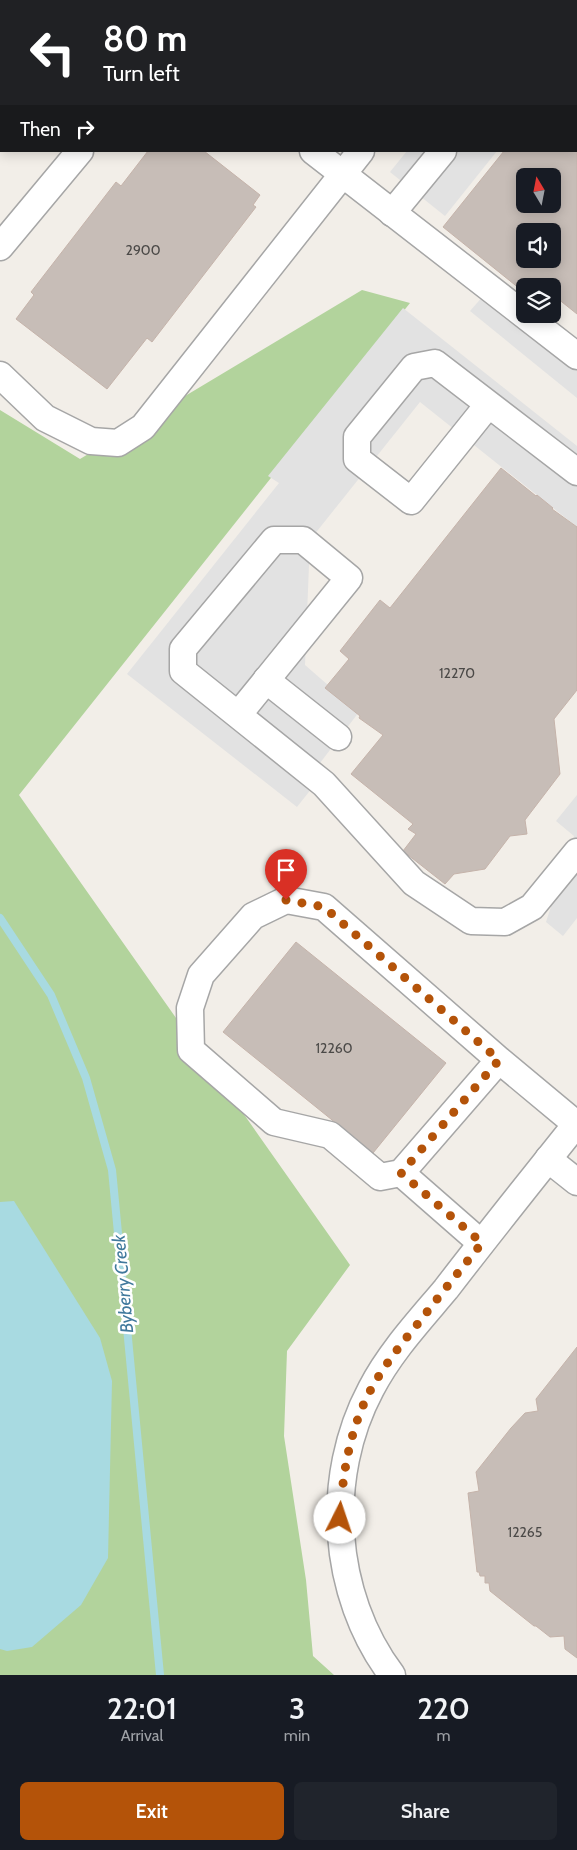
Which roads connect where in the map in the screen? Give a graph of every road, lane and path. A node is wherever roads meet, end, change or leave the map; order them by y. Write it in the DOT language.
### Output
graph roads {
  1 [pos="79,152"];
  2 [pos="314,152"];
  3 [pos="360,152"];
  4 [pos="442,152"];
  5 [pos="343,174"];
  6 [pos="392,212"];
  7 [pos="0,247"];
  8 [pos="577,356"];
  9 [pos="0,375"];
  10 [pos="488,405"];
  11 [pos="577,472"];
  12 [pos="266,680"];
  13 [pos="238,715"];
  14 [pos="338,738"];
  15 [pos="577,852"];
  16 [pos="499,1060"];
  17 [pos="577,1123"];
  18 [pos="548,1159"];
  19 [pos="401,1173"];
  20 [pos="577,1182"];
  21 [pos="482,1243"];
  22 [pos="392,1675"];
  1 -- 7 [label="street"];
  2 -- 5 [label="street"];
  3 -- 5 [label="street"];
  4 -- 6 [label="street"];
  5 -- 6 [label="street"];
  5 -- 9 [label="street"];
  6 -- 8 [label="street"];
  10 -- 10 [label="street"];
  10 -- 11 [label="street"];
  12 -- 13 [label="street"];
  12 -- 13 [label="street"];
  12 -- 14 [label="street"];
  13 -- 15 [label="street"];
  16 -- 17 [label="street"];
  16 -- 19 [label="street"];
  16 -- 19 [label="street"];
  17 -- 18 [label="street"];
  18 -- 20 [label="street"];
  18 -- 21 [label="street"];
  19 -- 21 [label="street"];
  21 -- 22 [label="street"];
}
